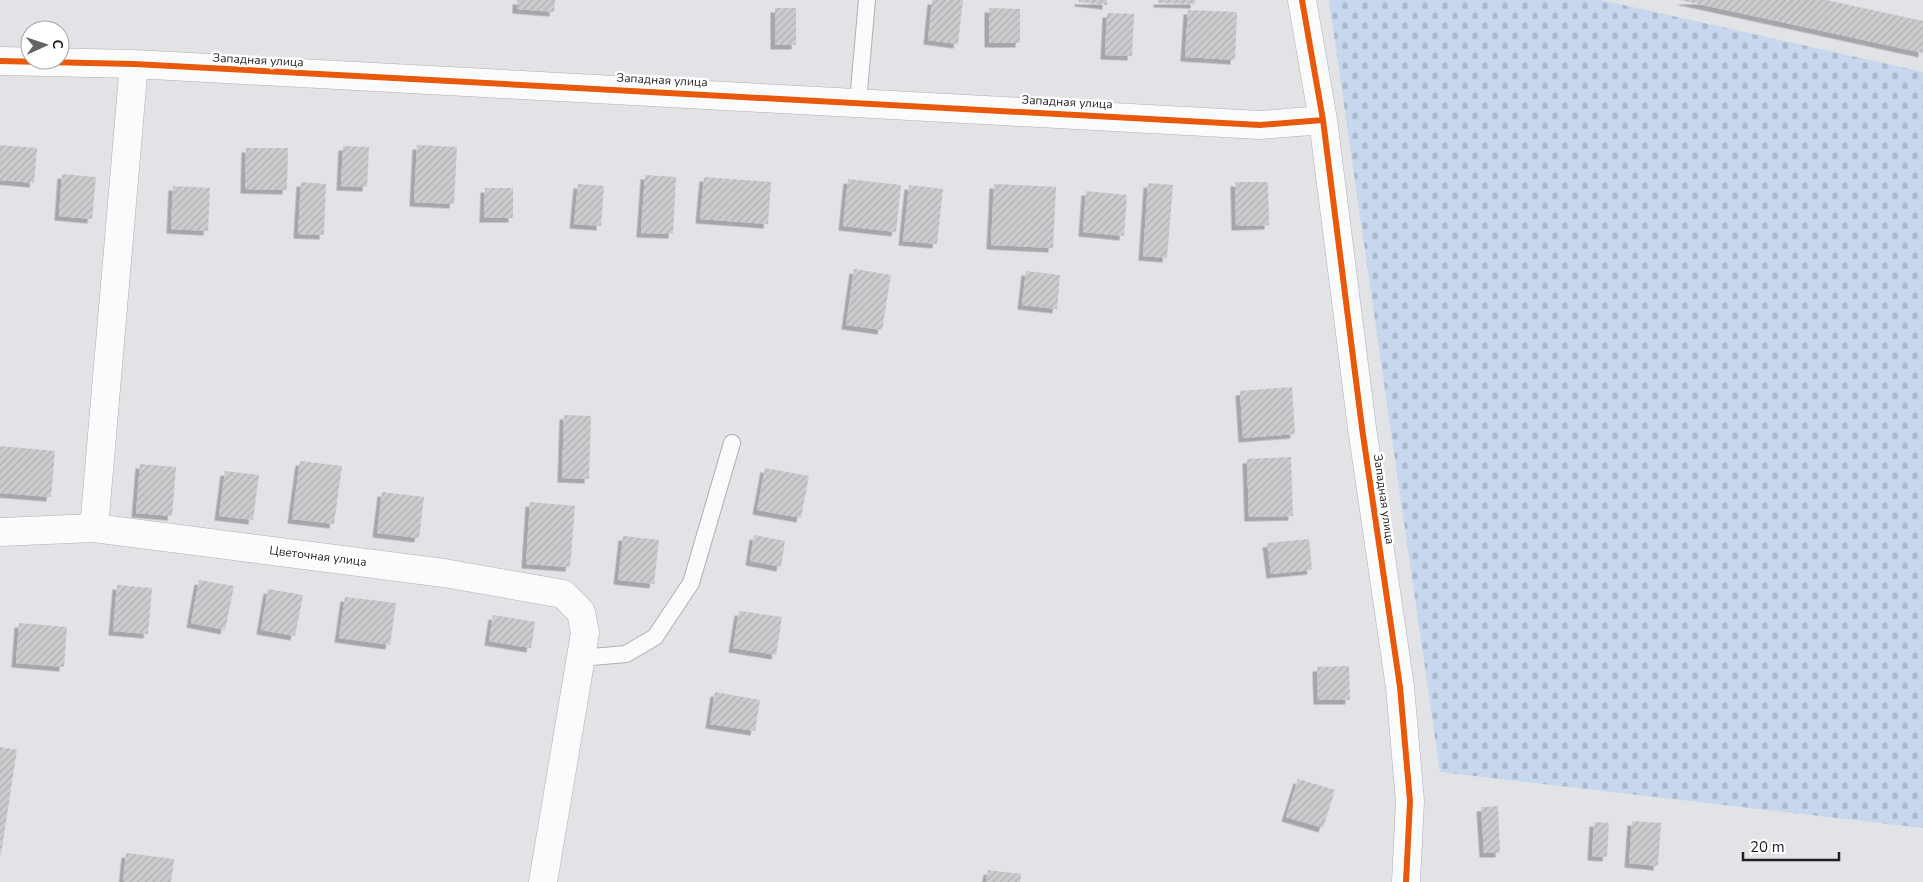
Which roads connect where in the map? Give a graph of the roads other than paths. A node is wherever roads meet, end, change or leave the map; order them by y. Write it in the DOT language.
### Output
graph roads {
  1 [pos="867,0"];
  2 [pos="1302,0"];
  3 [pos="0,61"];
  4 [pos="134,64"];
  5 [pos="858,102"];
  6 [pos="1323,120"];
  7 [pos="732,443"];
  8 [pos="94,528"];
  9 [pos="0,532"];
  10 [pos="581,658"];
  11 [pos="543,882"];
  12 [pos="1406,882"];
  1 -- 5 [label="lane"];
  2 -- 6 [label="street, Западная улица"];
  3 -- 4 [label="street, Западная улица"];
  4 -- 5 [label="street, Западная улица"];
  4 -- 8 [label="street"];
  5 -- 6 [label="street, Западная улица"];
  6 -- 12 [label="street, Западная улица"];
  7 -- 10 [label="lane"];
  8 -- 9 [label="street, Цветочная улица"];
  8 -- 10 [label="street, Цветочная улица"];
  10 -- 11 [label="street, Цветочная улица"];
}
